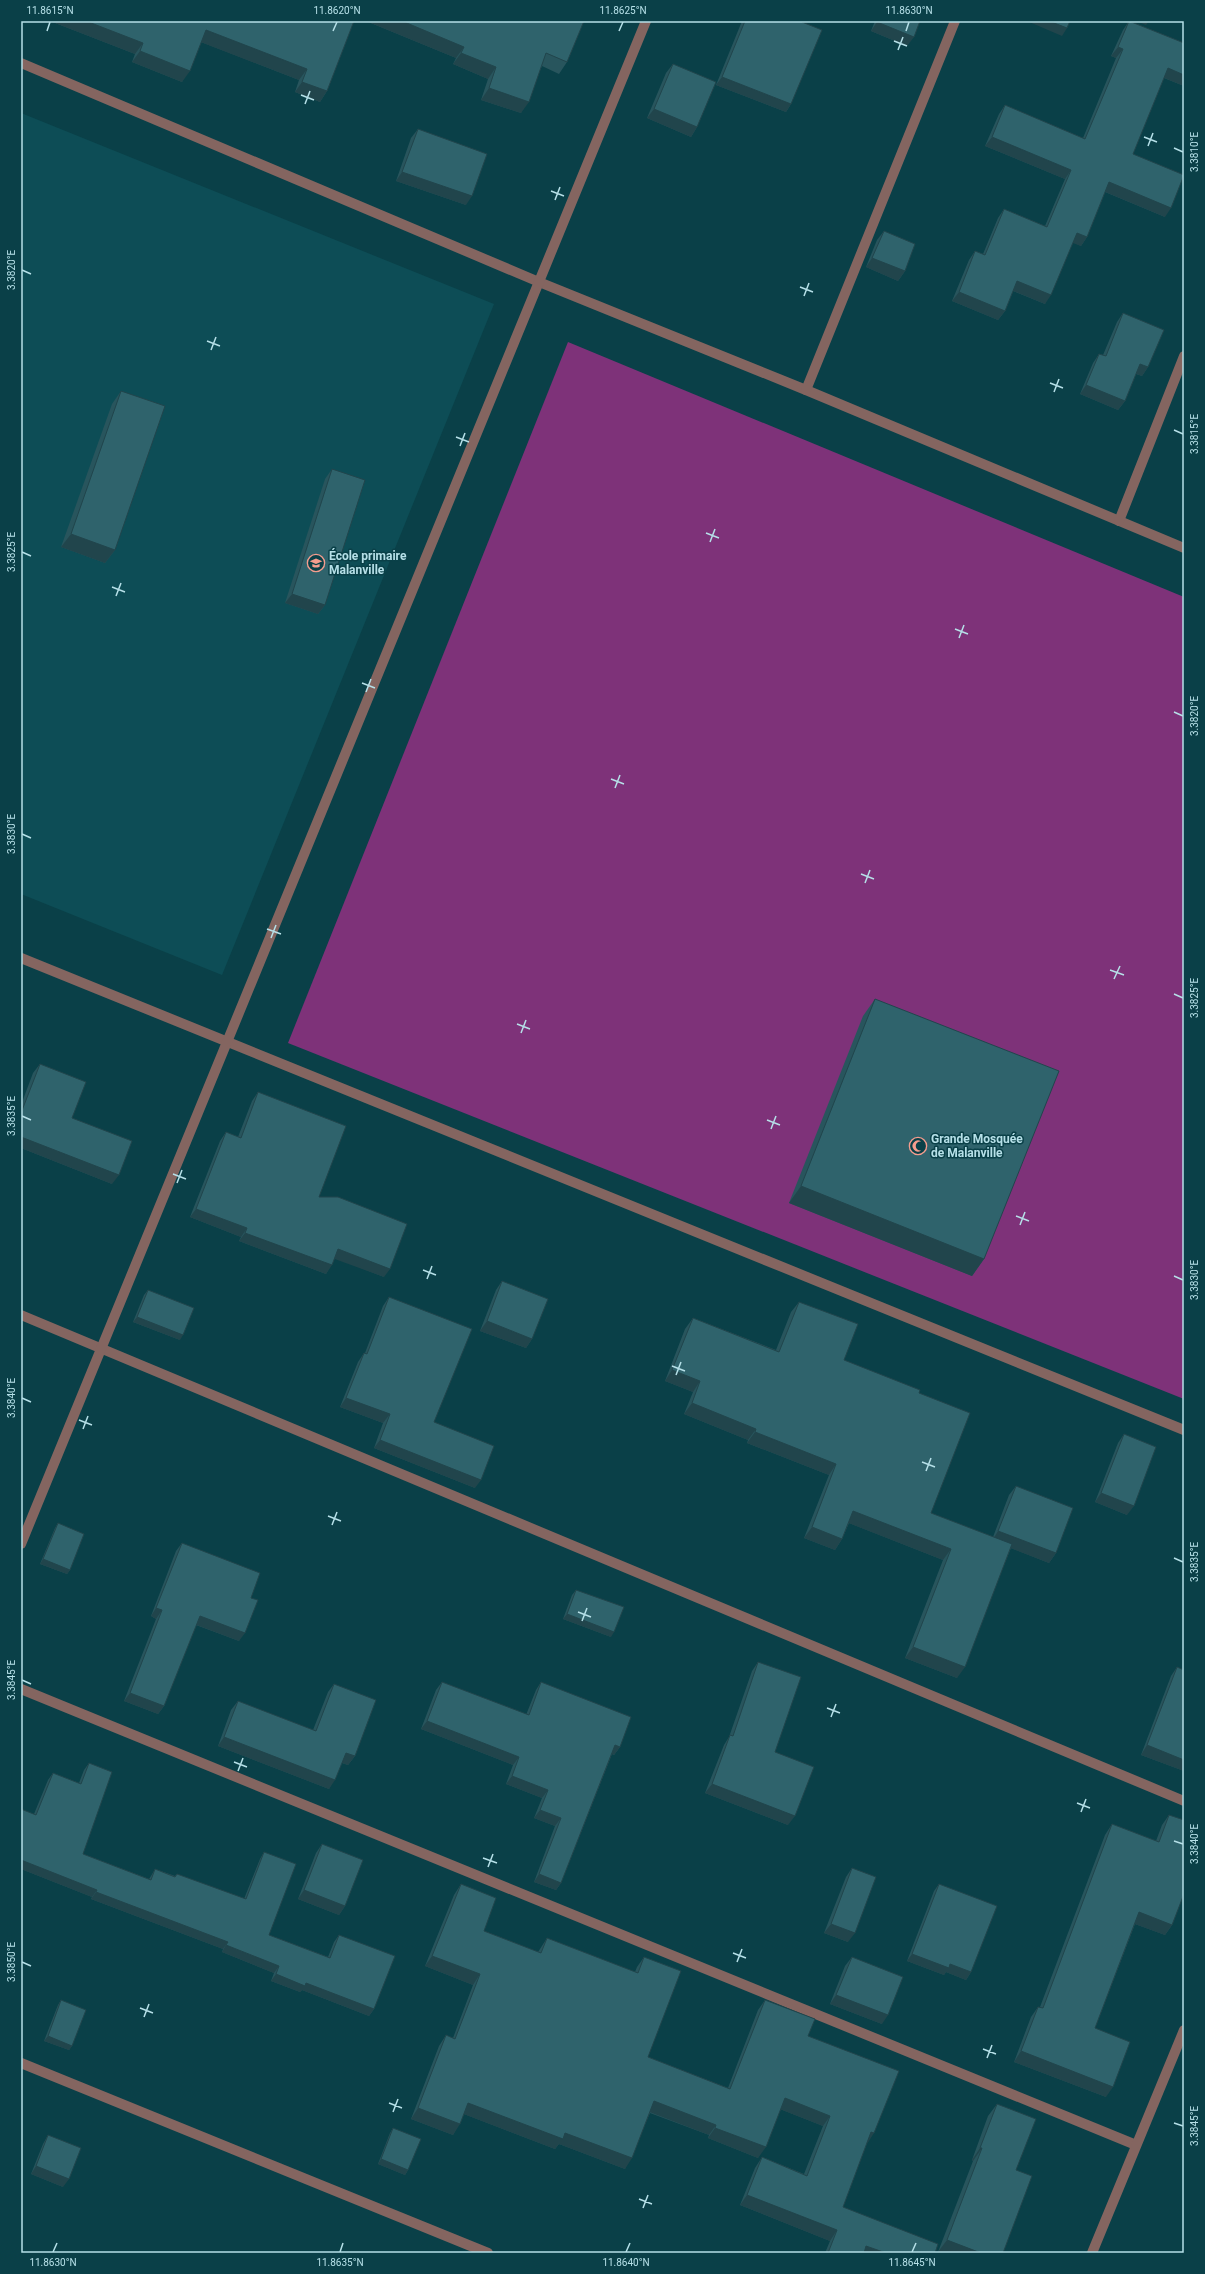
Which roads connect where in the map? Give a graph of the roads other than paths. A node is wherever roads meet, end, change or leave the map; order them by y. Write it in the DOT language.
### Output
graph roads {
  1 [pos="646,21"];
  2 [pos="955,21"];
  3 [pos="21,63"];
  4 [pos="539,282"];
  5 [pos="1184,356"];
  6 [pos="806,390"];
  7 [pos="1119,521"];
  8 [pos="1184,548"];
  9 [pos="21,958"];
  10 [pos="227,1041"];
  11 [pos="21,1315"];
  12 [pos="102,1347"];
  13 [pos="1184,1430"];
  14 [pos="21,1544"];
  15 [pos="21,1689"];
  16 [pos="1184,1801"];
  17 [pos="1184,2030"];
  18 [pos="21,2063"];
  19 [pos="1136,2146"];
  20 [pos="488,2253"];
  21 [pos="1092,2253"];
  1 -- 4 [label="street"];
  2 -- 6 [label="street"];
  3 -- 4 [label="street"];
  4 -- 6 [label="street"];
  4 -- 10 [label="street"];
  5 -- 7 [label="street"];
  6 -- 7 [label="street"];
  7 -- 8 [label="street"];
  9 -- 10 [label="street"];
  10 -- 12 [label="street"];
  10 -- 13 [label="street"];
  11 -- 12 [label="street"];
  12 -- 14 [label="street"];
  12 -- 16 [label="street"];
  15 -- 19 [label="street"];
  17 -- 19 [label="street"];
  18 -- 20 [label="street"];
  19 -- 21 [label="street"];
}
